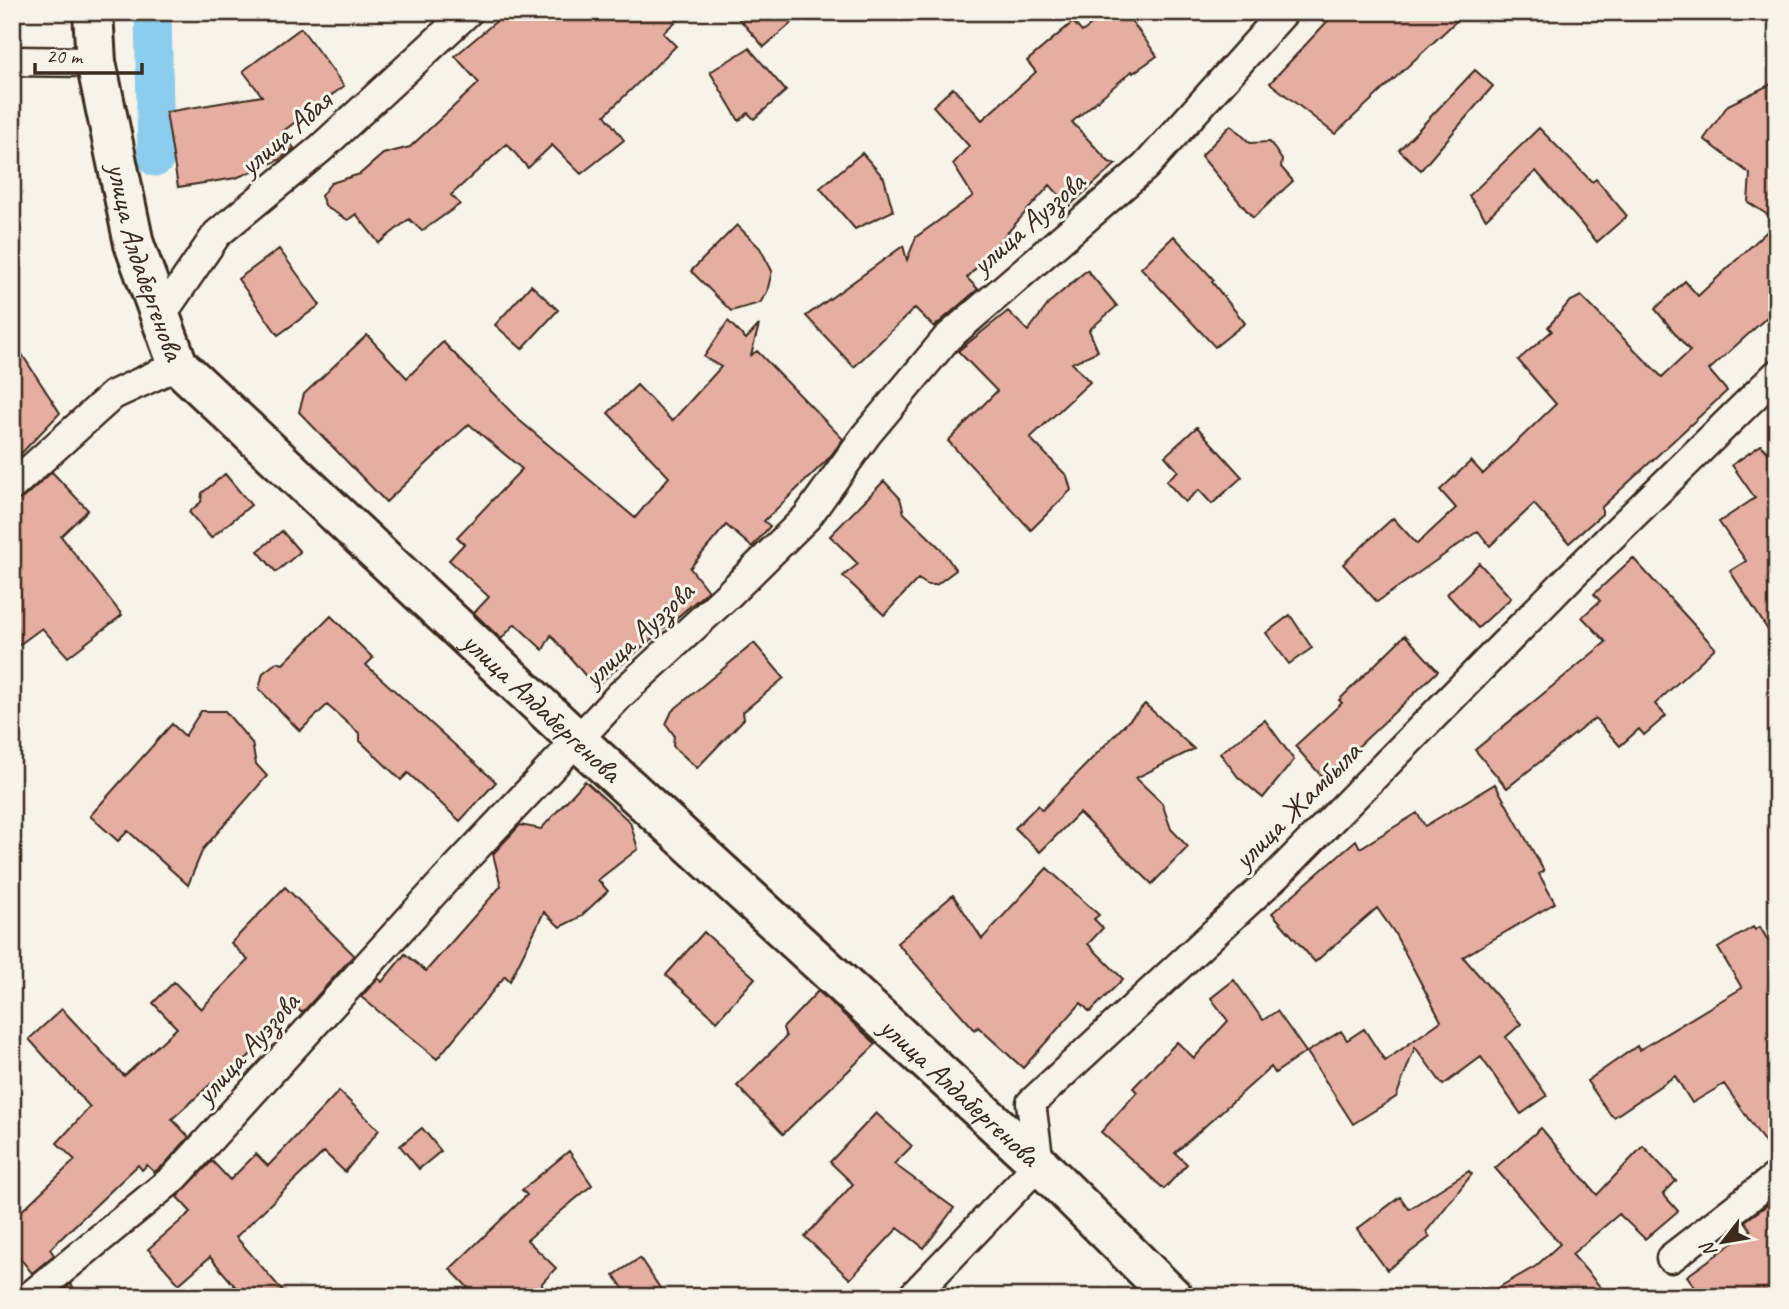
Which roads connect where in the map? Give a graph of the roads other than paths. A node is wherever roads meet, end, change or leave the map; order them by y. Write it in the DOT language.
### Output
graph roads {
  1 [pos="93,12"];
  2 [pos="468,12"];
  3 [pos="1283,12"];
  4 [pos="12,61"];
  5 [pos="96,62"];
  6 [pos="160,317"];
  7 [pos="178,365"];
  8 [pos="1777,374"];
  9 [pos="12,486"];
  10 [pos="577,740"];
  11 [pos="1039,1164"];
  12 [pos="1777,1176"];
  13 [pos="1671,1258"];
  14 [pos="29,1297"];
  15 [pos="912,1297"];
  16 [pos="1173,1297"];
  1 -- 5 [label="main road, улица Алдабергенова"];
  2 -- 6 [label="street, улица Абая"];
  3 -- 10 [label="street, улица Ауэзова"];
  4 -- 5 [label="street"];
  5 -- 6 [label="main road, улица Алдабергенова"];
  6 -- 7 [label="main road, улица Алдабергенова"];
  7 -- 9 [label="street"];
  7 -- 10 [label="main road, улица Алдабергенова"];
  8 -- 11 [label="street, улица Жамбыла"];
  10 -- 11 [label="main road, улица Алдабергенова"];
  10 -- 14 [label="street, улица Ауэзова"];
  11 -- 15 [label="street"];
  11 -- 16 [label="main road, улица Алдабергенова"];
  12 -- 13 [label="street"];
}
